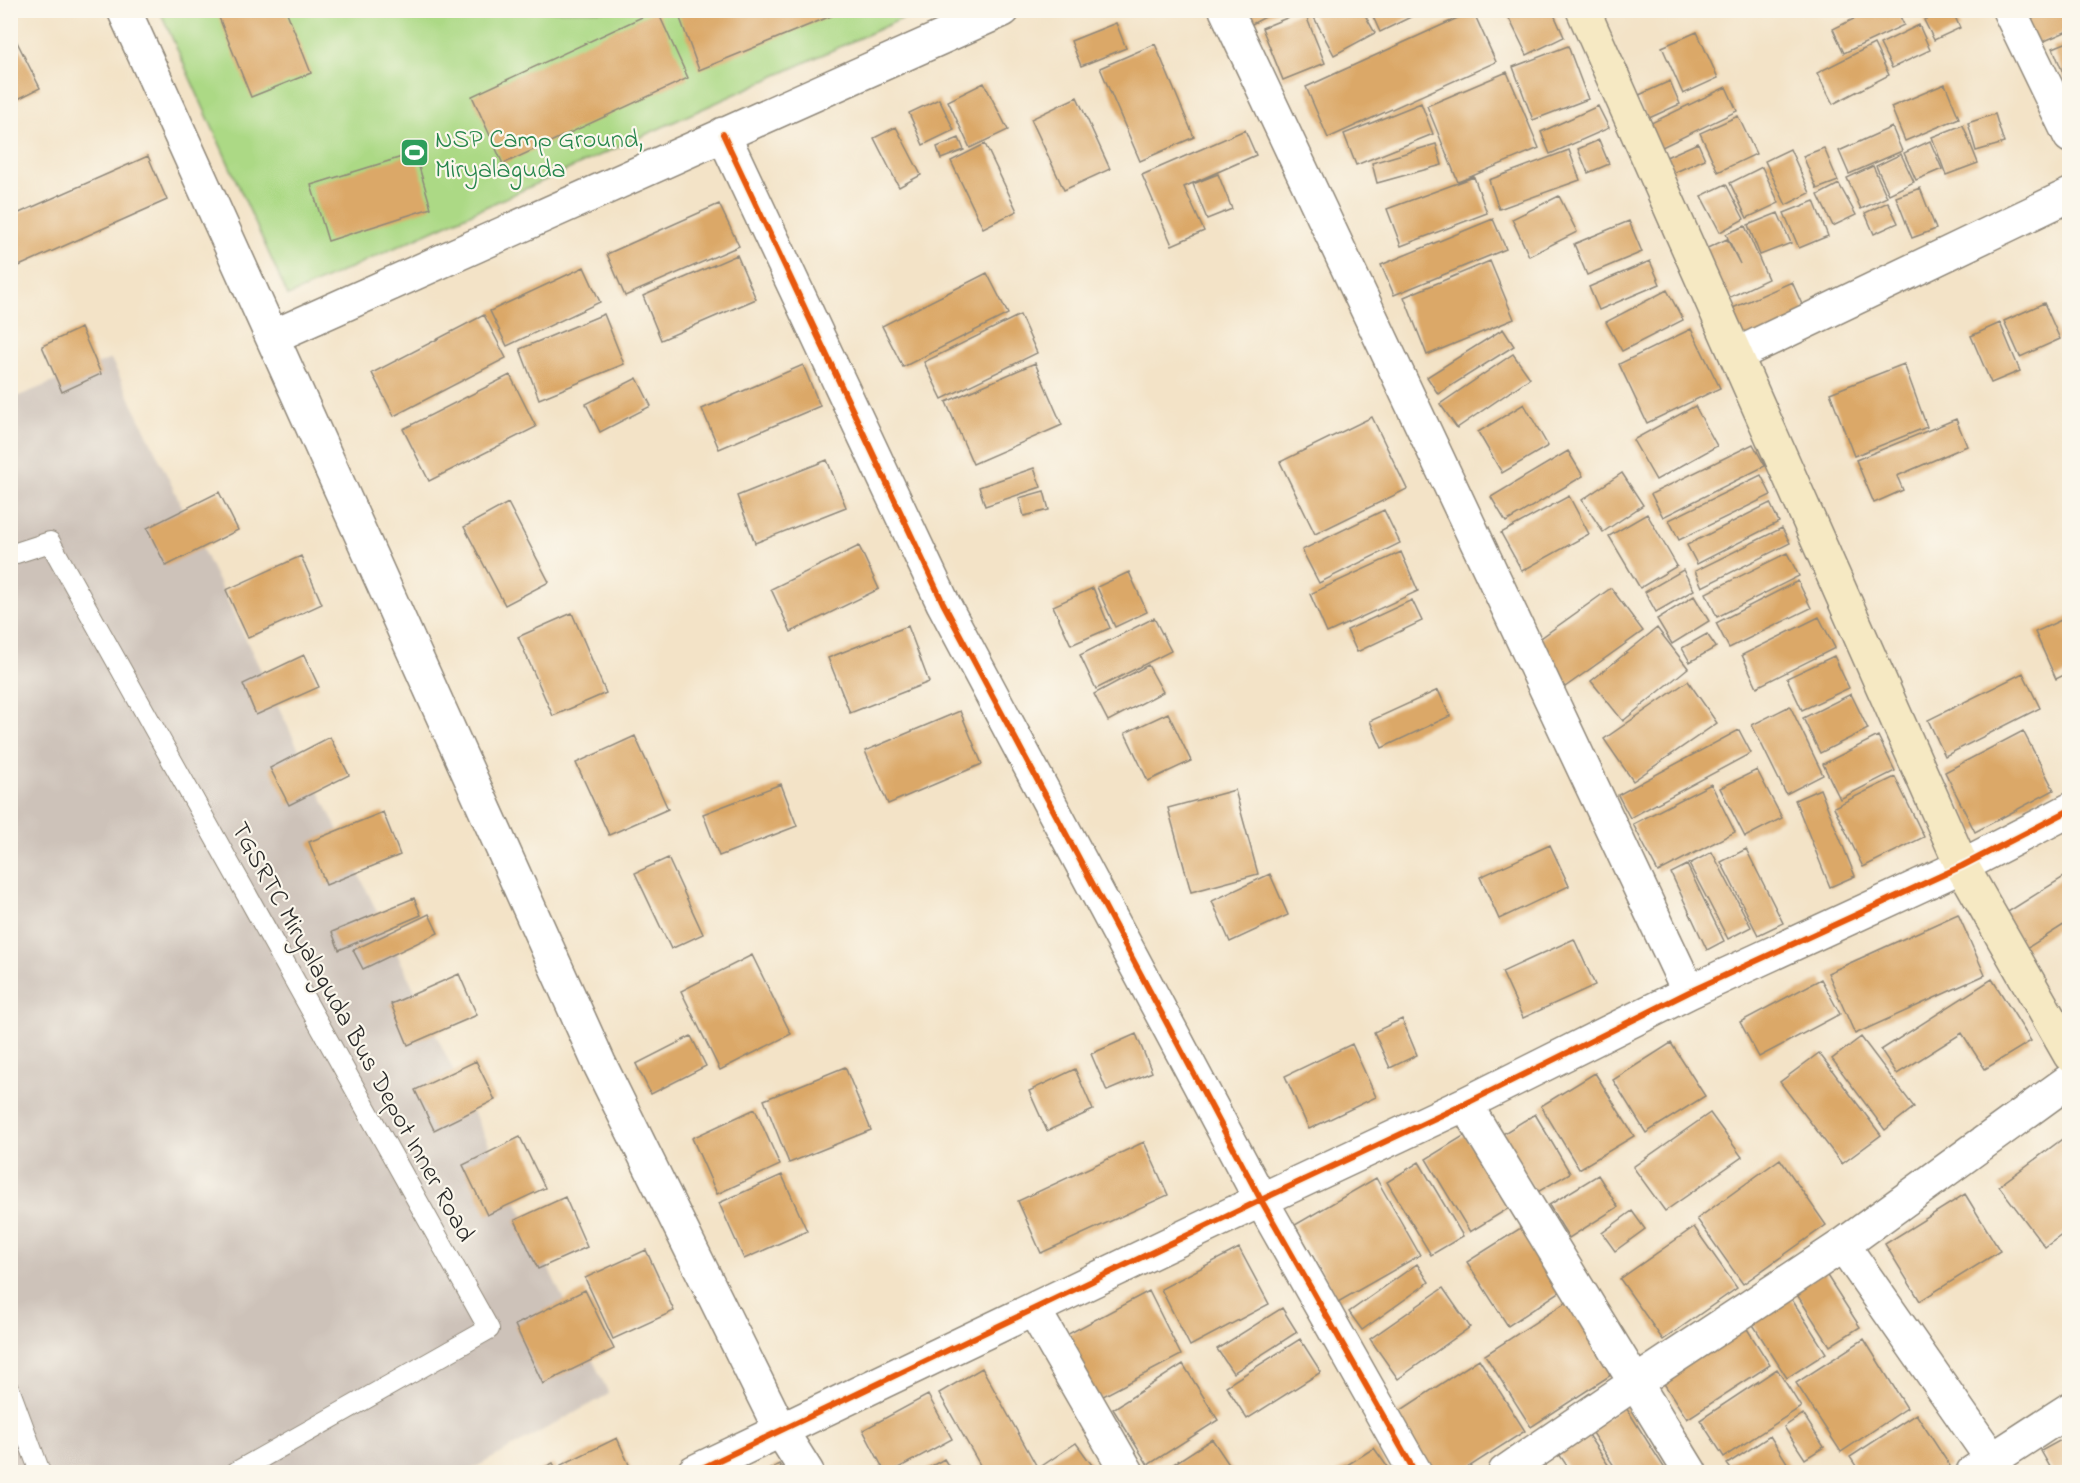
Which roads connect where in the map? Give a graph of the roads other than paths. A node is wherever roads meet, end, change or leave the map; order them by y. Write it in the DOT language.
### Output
graph roads {
  1 [pos="124,10"];
  2 [pos="1003,10"];
  3 [pos="1226,10"];
  4 [pos="1583,10"];
  5 [pos="2009,10"];
  6 [pos="723,134"];
  7 [pos="2070,136"];
  8 [pos="2070,195"];
  9 [pos="272,337"];
  10 [pos="1736,355"];
  11 [pos="10,555"];
  12 [pos="2070,810"];
  13 [pos="1962,866"];
  14 [pos="1689,992"];
  15 [pos="2070,1055"];
  16 [pos="2070,1080"];
  17 [pos="1465,1104"];
  18 [pos="1261,1200"];
  19 [pos="1843,1245"];
  20 [pos="1034,1310"];
  21 [pos="1635,1383"];
  22 [pos="10,1391"];
  23 [pos="2070,1409"];
  24 [pos="781,1431"];
  25 [pos="1983,1466"];
  26 [pos="40,1473"];
  27 [pos="237,1473"];
  28 [pos="694,1473"];
  29 [pos="807,1473"];
  30 [pos="1127,1473"];
  31 [pos="1415,1473"];
  32 [pos="1505,1473"];
  33 [pos="1690,1473"];
  1 -- 9 [label="street"];
  2 -- 6 [label="street"];
  3 -- 14 [label="street"];
  4 -- 10 [label="street"];
  5 -- 7 [label="street"];
  6 -- 9 [label="street"];
  6 -- 18 [label="street"];
  8 -- 10 [label="street"];
  9 -- 24 [label="street"];
  10 -- 13 [label="street"];
  11 -- 27 [label="lane, TGSRTC Miryalaguda Bus Depot Inner Road"];
  12 -- 13 [label="street"];
  13 -- 14 [label="street"];
  13 -- 15 [label="street"];
  14 -- 17 [label="street"];
  16 -- 19 [label="street"];
  17 -- 18 [label="street"];
  17 -- 21 [label="street"];
  18 -- 20 [label="street"];
  18 -- 31 [label="street"];
  19 -- 21 [label="street"];
  19 -- 25 [label="street"];
  20 -- 24 [label="street"];
  20 -- 30 [label="street"];
  21 -- 32 [label="street"];
  21 -- 33 [label="street"];
  22 -- 26 [label="lane"];
  23 -- 25 [label="street"];
  24 -- 28 [label="street"];
  24 -- 29 [label="street"];
}
